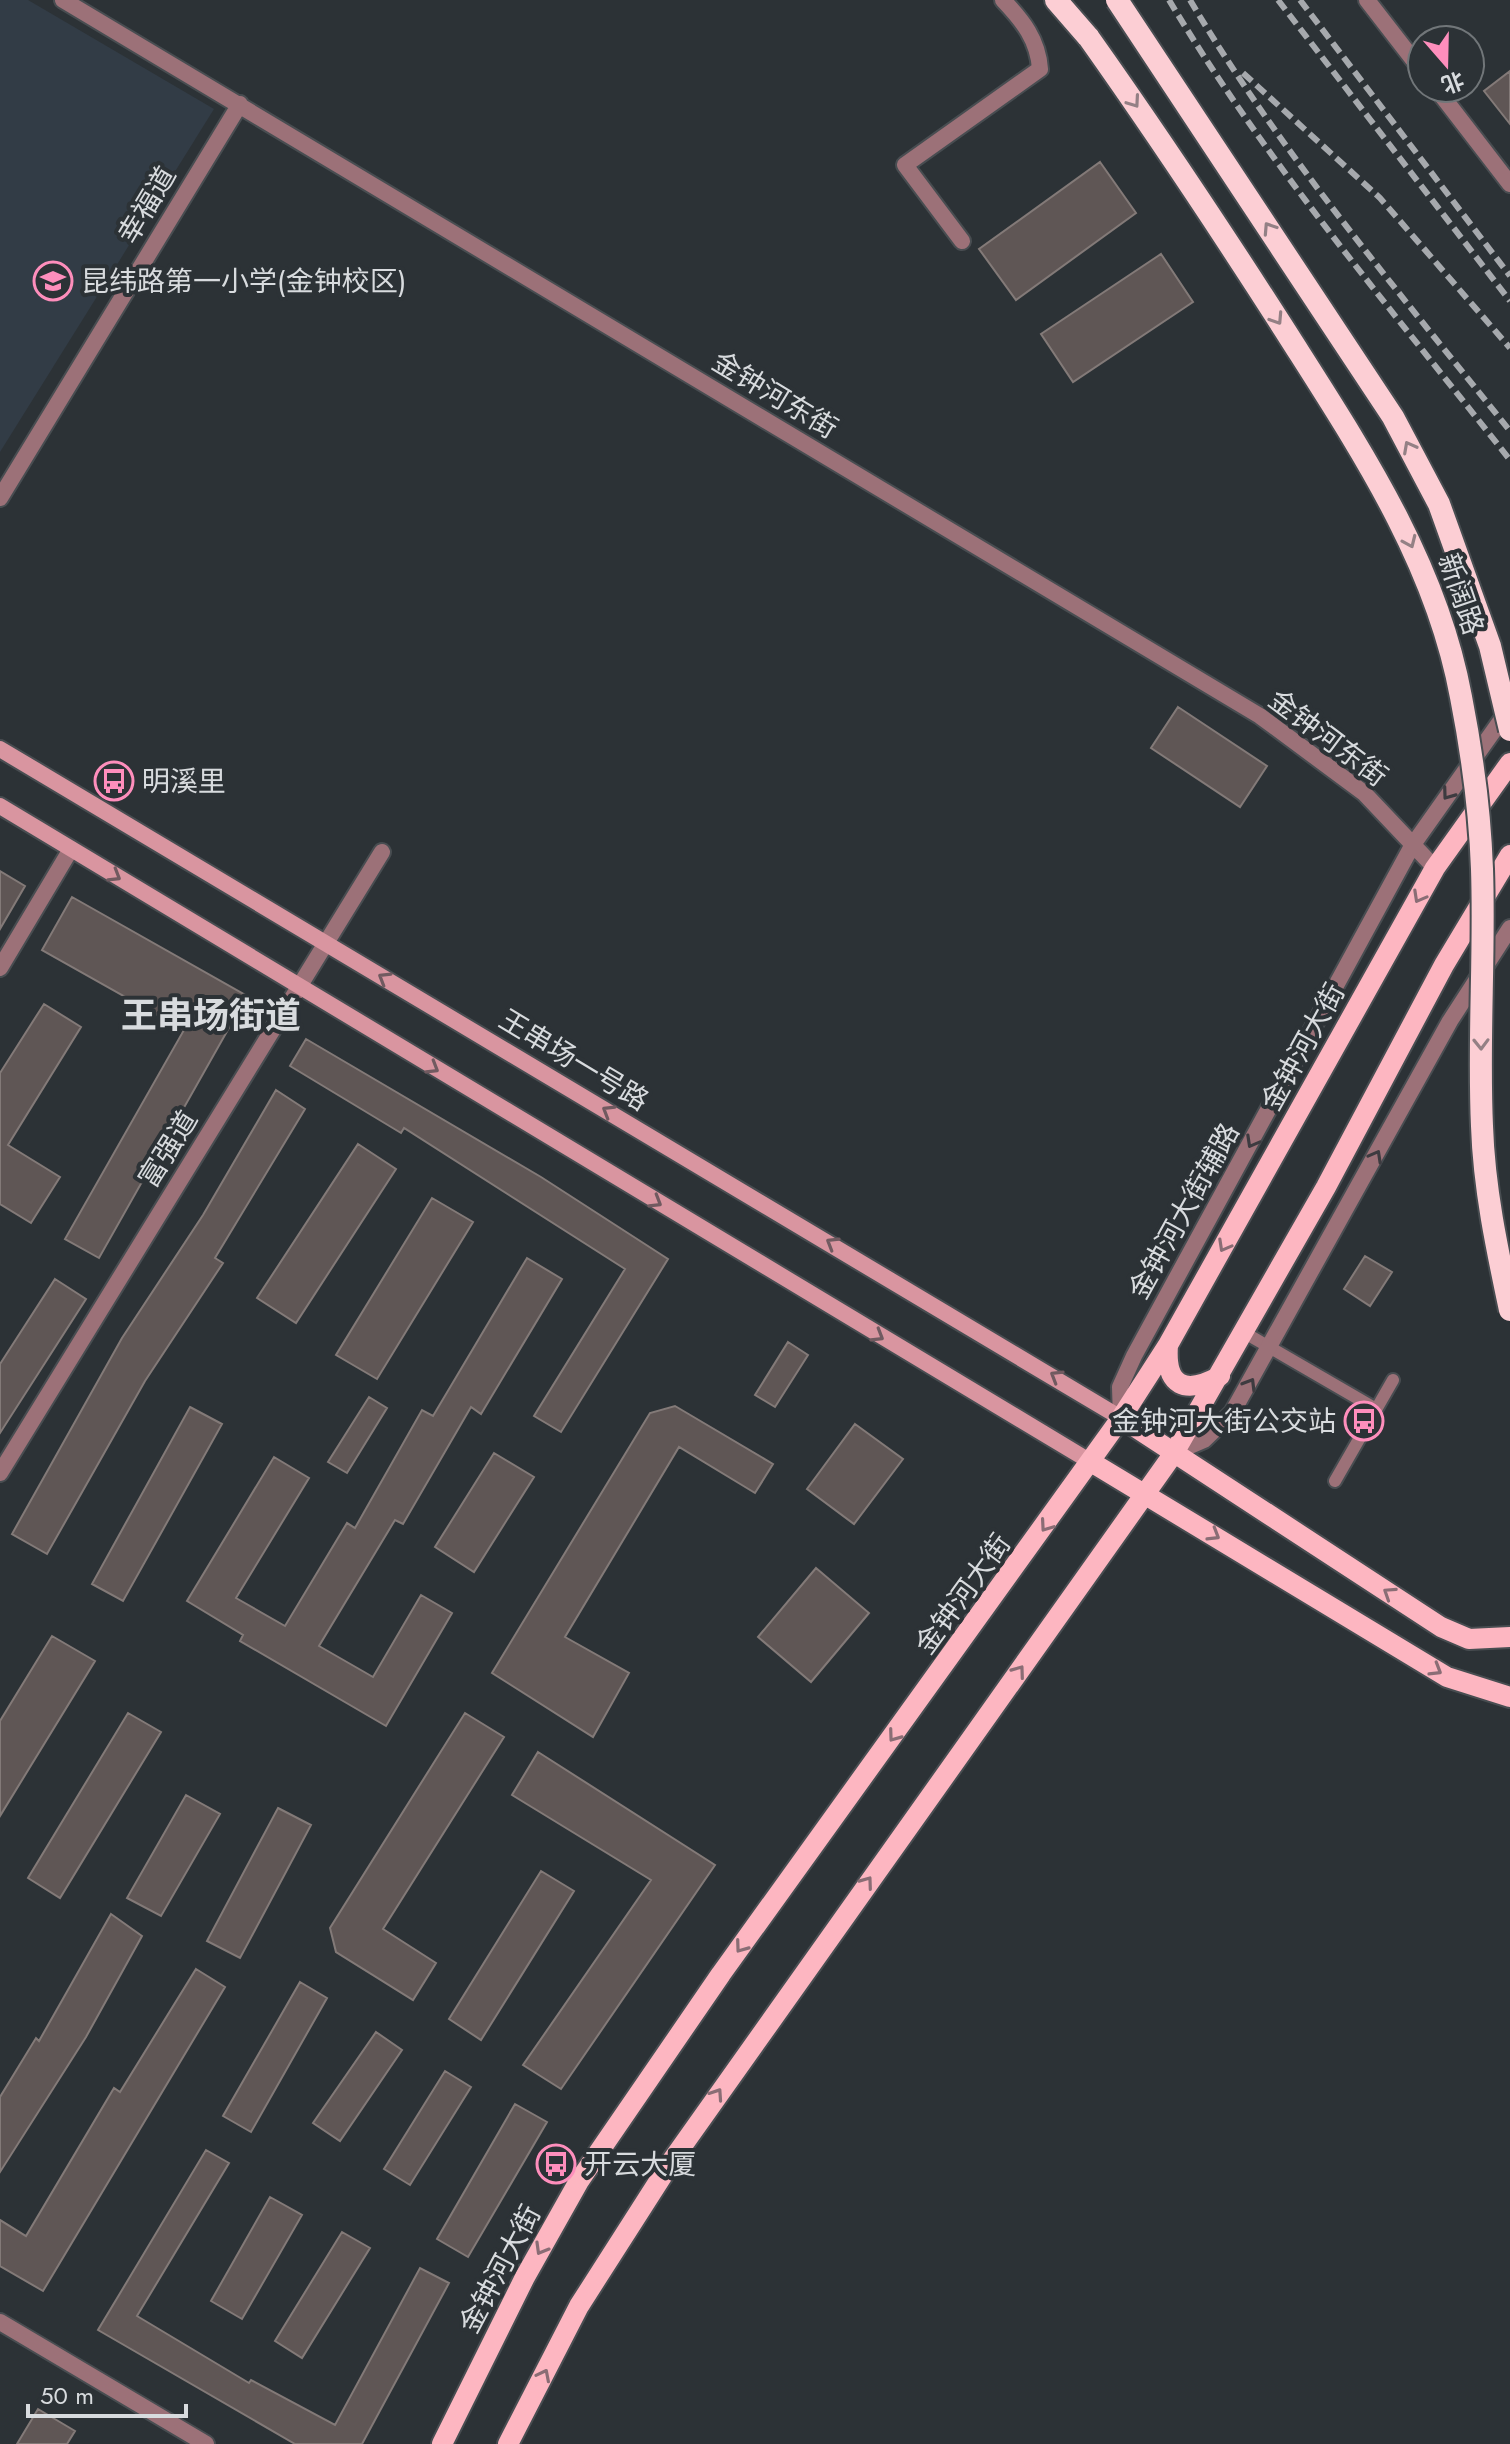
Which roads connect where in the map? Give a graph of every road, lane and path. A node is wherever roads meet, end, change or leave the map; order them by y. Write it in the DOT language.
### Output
graph roads {
  1 [pos="63,0"];
  2 [pos="1003,0"];
  3 [pos="1056,0"];
  4 [pos="1117,0"];
  5 [pos="1367,0"];
  6 [pos="1406,50"];
  7 [pos="240,104"];
  8 [pos="1448,104"];
  9 [pos="1510,184"];
  10 [pos="962,241"];
  11 [pos="0,498"];
  12 [pos="1510,708"];
  13 [pos="1510,730"];
  14 [pos="0,749"];
  15 [pos="1510,763"];
  16 [pos="0,806"];
  17 [pos="1412,846"];
  18 [pos="71,849"];
  19 [pos="382,852"];
  20 [pos="1510,855"];
  21 [pos="1435,868"];
  22 [pos="1510,928"];
  23 [pos="326,944"];
  24 [pos="0,968"];
  25 [pos="298,986"];
  26 [pos="1510,1310"];
  27 [pos="1245,1333"];
  28 [pos="1168,1345"];
  29 [pos="1271,1348"];
  30 [pos="1220,1376"];
  31 [pos="1393,1380"];
  32 [pos="1376,1409"];
  33 [pos="1121,1418"];
  34 [pos="1174,1453"];
  35 [pos="1091,1462"];
  36 [pos="0,1473"];
  37 [pos="1335,1481"];
  38 [pos="1147,1495"];
  39 [pos="1510,1637"];
  40 [pos="1510,1697"];
  41 [pos="0,2322"];
  42 [pos="206,2444"];
  43 [pos="442,2444"];
  44 [pos="508,2444"];
  1 -- 7 [label="street, 金钟河东街"];
  2 -- 10 [label="street"];
  3 -- 26 [label="highway, 新阔路, one-way, bridge"];
  13 -- 4 [label="highway, 新阔路, one-way, bridge"];
  5 -- 6 [label="street"];
  7 -- 11 [label="street, 幸福道"];
  7 -- 17 [label="street, 金钟河东街"];
  8 -- 9 [label="street"];
  12 -- 17 [label="street, 金钟河大街辅路, one-way"];
  14 -- 23 [label="main road, 王串场一号路"];
  15 -- 21 [label="main road, 金钟河大街"];
  16 -- 18 [label="main road"];
  17 -- 21 [label="street, 金钟河东街"];
  17 -- 33 [label="street, 金钟河大街辅路, one-way"];
  18 -- 24 [label="street"];
  18 -- 25 [label="main road, one-way"];
  19 -- 23 [label="street, 富强道"];
  20 -- 27 [label="main road"];
  21 -- 28 [label="main road, 金钟河大街, one-way"];
  29 -- 22 [label="street, one-way"];
  23 -- 25 [label="street, 富强道"];
  33 -- 23 [label="main road, 王串场一号路, one-way"];
  25 -- 35 [label="main road, one-way"];
  25 -- 36 [label="street, 富强道"];
  27 -- 29 [label="lane"];
  27 -- 30 [label="main road"];
  28 -- 30 [label="main road"];
  28 -- 33 [label="main road, 金钟河大街"];
  29 -- 32 [label="lane"];
  34 -- 29 [label="street, one-way"];
  30 -- 34 [label="main road"];
  31 -- 32 [label="lane"];
  32 -- 37 [label="lane"];
  33 -- 34 [label="main road"];
  33 -- 35 [label="main road, 金钟河大街"];
  34 -- 38 [label="main road"];
  39 -- 34 [label="main road, one-way"];
  35 -- 38 [label="main road"];
  35 -- 43 [label="main road, 金钟河大街, one-way"];
  38 -- 40 [label="main road, one-way"];
  44 -- 38 [label="main road, one-way"];
  41 -- 42 [label="street"];
}
